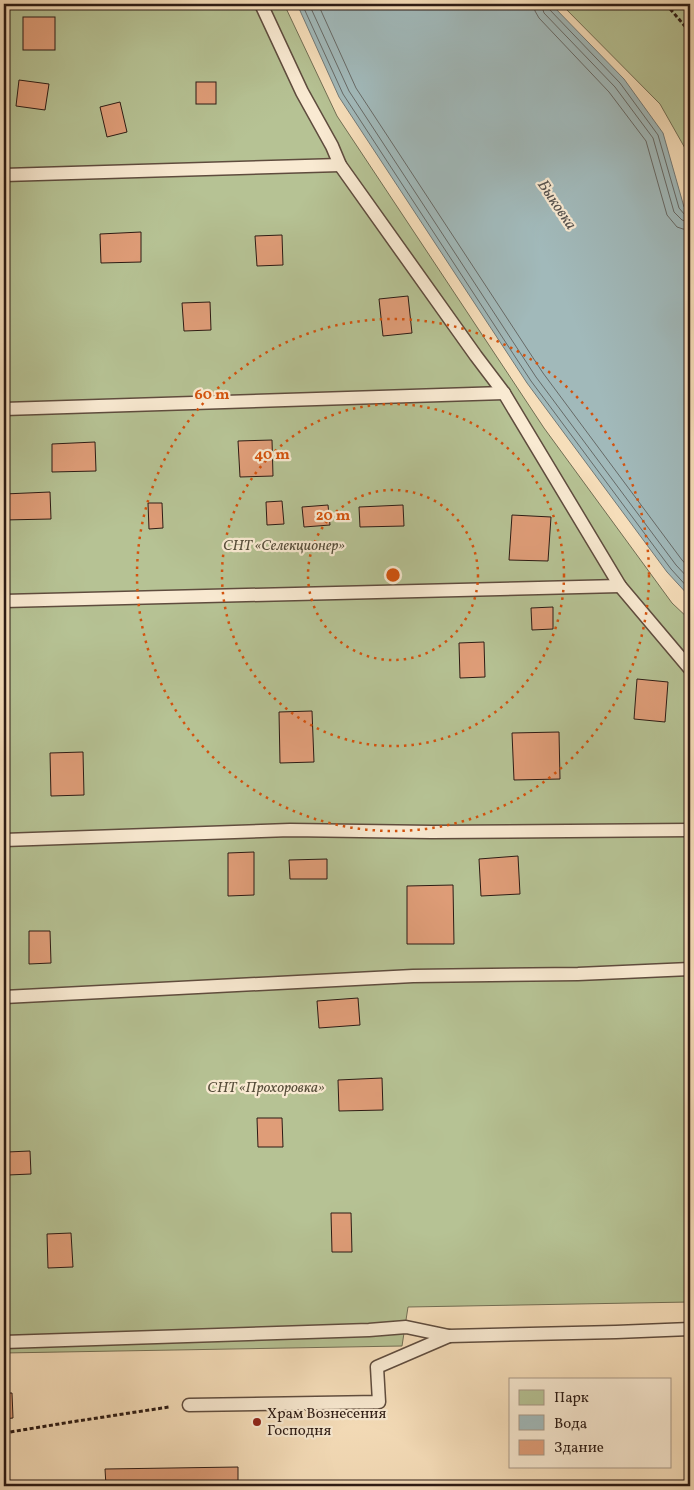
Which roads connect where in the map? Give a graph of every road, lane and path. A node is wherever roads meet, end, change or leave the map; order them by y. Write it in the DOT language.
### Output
graph roads {
  1 [pos="261,4"];
  2 [pos="666,4"];
  3 [pos="689,32"];
  4 [pos="690,52"];
  5 [pos="340,165"];
  6 [pos="4,175"];
  7 [pos="504,392"];
  8 [pos="4,409"];
  9 [pos="620,586"];
  10 [pos="4,601"];
  11 [pos="690,669"];
  12 [pos="690,830"];
  13 [pos="4,840"];
  14 [pos="690,969"];
  15 [pos="4,997"];
  16 [pos="690,1329"];
  17 [pos="449,1336"];
  18 [pos="4,1342"];
  19 [pos="190,1404"];
  20 [pos="4,1434"];
  1 -- 5 [label="lane"];
  2 -- 3 [label="path"];
  3 -- 4 [label="path"];
  5 -- 6 [label="lane"];
  5 -- 7 [label="lane"];
  7 -- 8 [label="lane"];
  7 -- 9 [label="lane"];
  9 -- 10 [label="lane"];
  9 -- 11 [label="lane"];
  12 -- 13 [label="lane"];
  14 -- 15 [label="lane"];
  16 -- 17 [label="lane"];
  17 -- 18 [label="lane"];
  17 -- 19 [label="lane"];
  19 -- 20 [label="path"];
}
